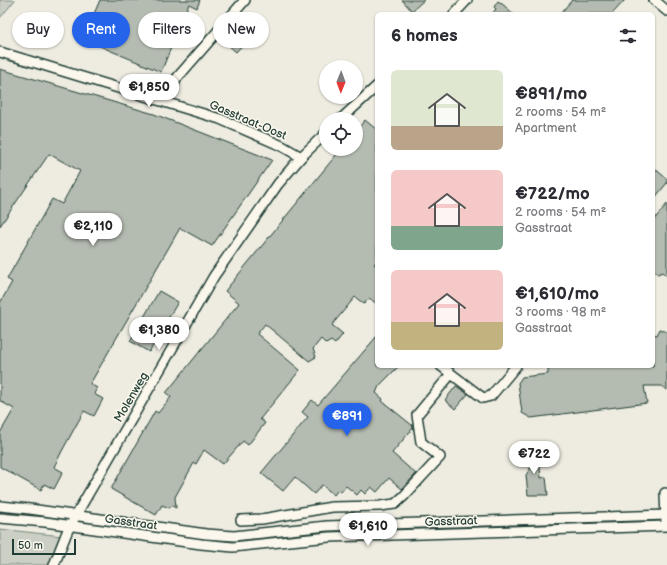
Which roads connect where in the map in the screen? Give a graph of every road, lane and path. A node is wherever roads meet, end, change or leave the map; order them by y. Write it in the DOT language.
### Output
graph roads {
  1 [pos="245,0"];
  2 [pos="467,0"];
  3 [pos="654,0"];
  4 [pos="667,11"];
  5 [pos="456,12"];
  6 [pos="0,52"];
  7 [pos="375,91"];
  8 [pos="166,102"];
  9 [pos="349,112"];
  10 [pos="319,140"];
  11 [pos="301,157"];
  12 [pos="444,368"];
  13 [pos="514,368"];
  14 [pos="451,374"];
  15 [pos="666,497"];
  16 [pos="0,506"];
  17 [pos="76,515"];
  18 [pos="666,515"];
  19 [pos="0,518"];
  20 [pos="242,520"];
  21 [pos="70,526"];
  22 [pos="667,526"];
  23 [pos="54,565"];
  1 -- 8 [label="street"];
  2 -- 5 [label="street"];
  3 -- 4 [label="street"];
  6 -- 8 [label="street, Gasstraat-Oost"];
  7 -- 9 [label="street"];
  8 -- 11 [label="street, Gasstraat-Oost"];
  10 -- 11 [label="street, Molenweg"];
  11 -- 17 [label="street, Molenweg"];
  12 -- 14 [label="street"];
  13 -- 14 [label="street"];
  14 -- 20 [label="street"];
  15 -- 18 [label="street"];
  16 -- 17 [label="street, Gasstraat"];
  17 -- 18 [label="street, Gasstraat"];
  17 -- 21 [label="street, Molenweg"];
  18 -- 22 [label="street, Gasstraat"];
  19 -- 21 [label="street, Gasstraat"];
  21 -- 22 [label="street, Gasstraat"];
  21 -- 23 [label="street, Molenweg"];
}
